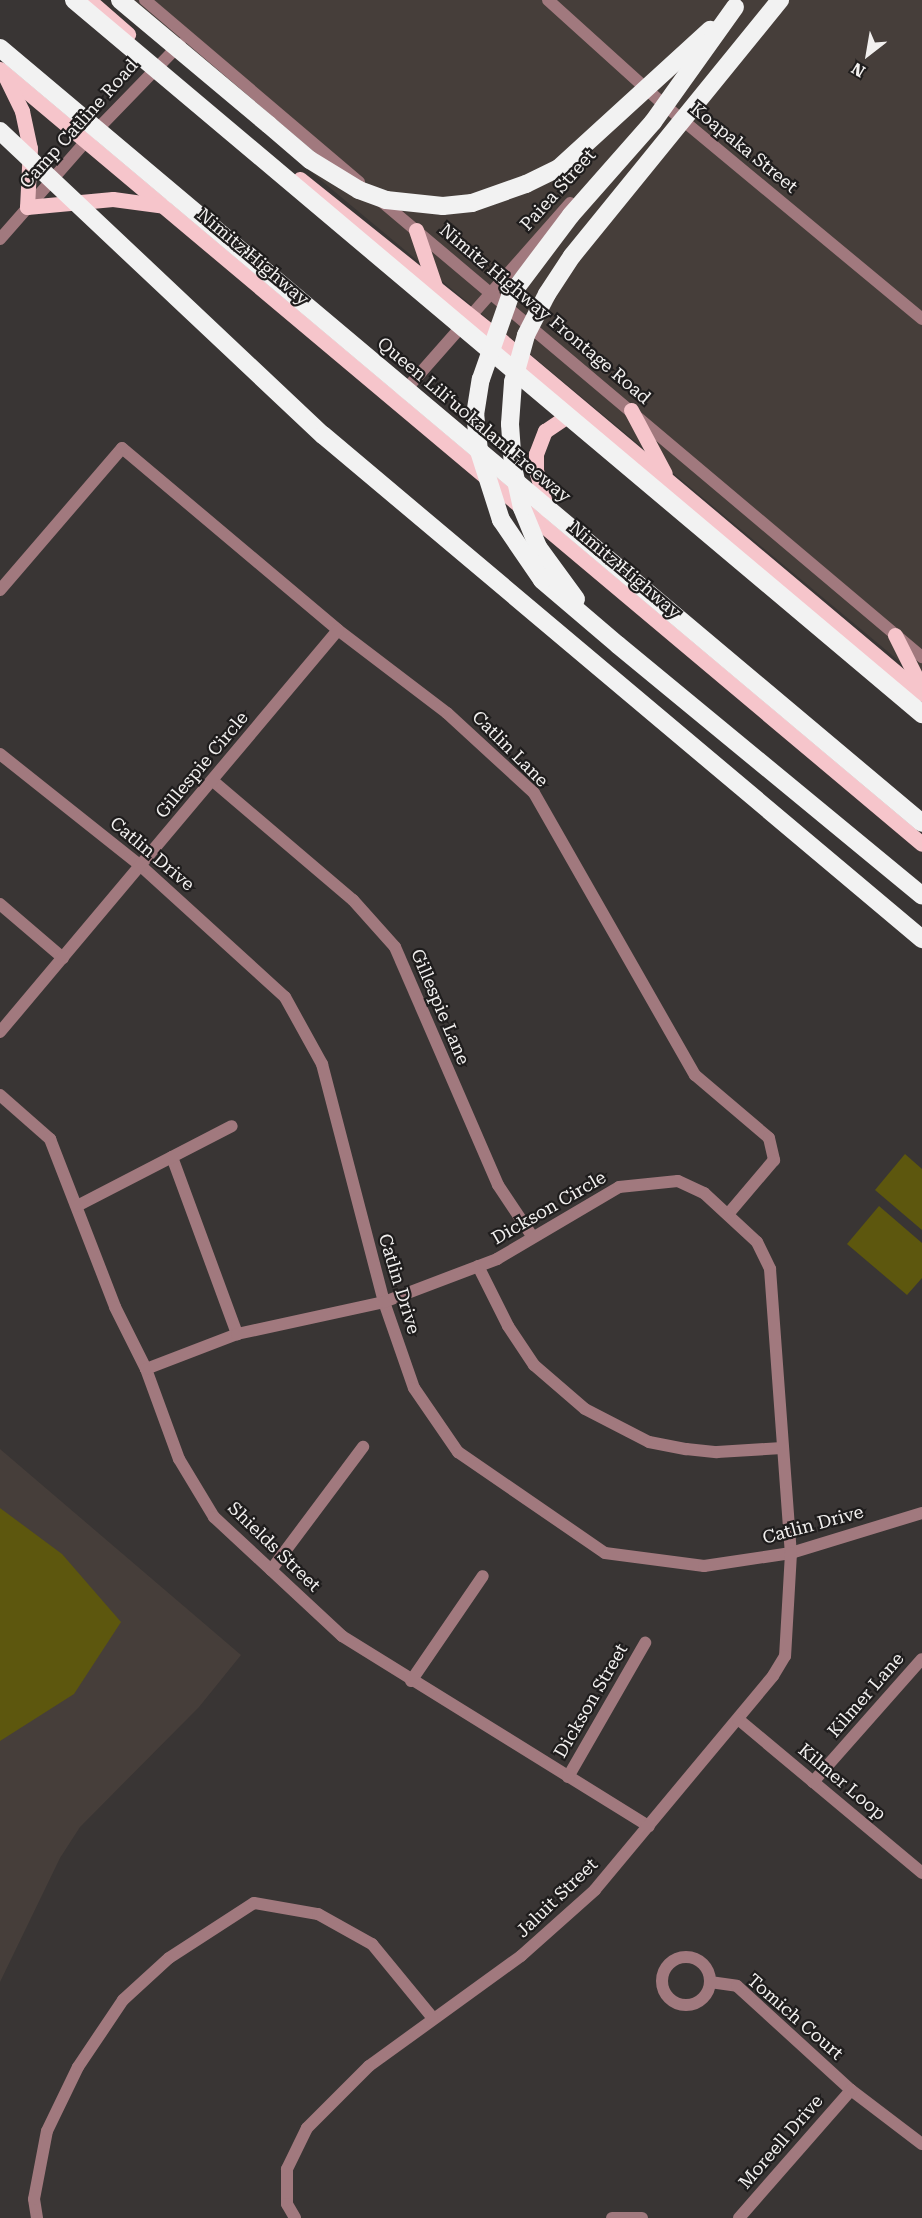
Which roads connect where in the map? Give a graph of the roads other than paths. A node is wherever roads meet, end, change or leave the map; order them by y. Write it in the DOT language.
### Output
graph roads {
  1 [pos="74,0"];
  2 [pos="89,0"];
  3 [pos="120,0"];
  4 [pos="126,0"];
  5 [pos="145,0"];
  6 [pos="548,0"];
  7 [pos="780,0"];
  8 [pos="740,2"];
  9 [pos="188,37"];
  10 [pos="135,40"];
  11 [pos="0,48"];
  12 [pos="159,62"];
  13 [pos="1,70"];
  14 [pos="662,103"];
  15 [pos="0,131"];
  16 [pos="86,141"];
  17 [pos="164,206"];
  18 [pos="27,207"];
  19 [pos="416,230"];
  20 [pos="0,239"];
  21 [pos="436,289"];
  22 [pos="490,292"];
  23 [pos="470,315"];
  24 [pos="922,319"];
  25 [pos="395,403"];
  26 [pos="631,410"];
  27 [pos="608,430"];
  28 [pos="669,482"];
  29 [pos="558,539"];
  30 [pos="0,590"];
  31 [pos="338,630"];
  32 [pos="895,635"];
  33 [pos="618,645"];
  34 [pos="922,657"];
  35 [pos="922,692"];
  36 [pos="922,714"];
  37 [pos="0,754"];
  38 [pos="213,781"];
  39 [pos="922,823"];
  40 [pos="922,844"];
  41 [pos="142,867"];
  42 [pos="922,896"];
  43 [pos="0,904"];
  44 [pos="922,939"];
  45 [pos="63,958"];
  46 [pos="0,1032"];
  47 [pos="0,1095"];
  48 [pos="232,1126"];
  49 [pos="172,1157"];
  50 [pos="77,1206"];
  51 [pos="729,1213"];
  52 [pos="532,1236"];
  53 [pos="478,1266"];
  54 [pos="384,1302"];
  55 [pos="237,1334"];
  56 [pos="146,1369"];
  57 [pos="363,1448"];
  58 [pos="782,1448"];
  59 [pos="922,1513"];
  60 [pos="791,1553"];
  61 [pos="271,1570"];
  62 [pos="483,1576"];
  63 [pos="645,1643"];
  64 [pos="922,1659"];
  65 [pos="411,1681"];
  66 [pos="738,1719"];
  67 [pos="568,1776"];
  68 [pos="813,1782"];
  69 [pos="649,1826"];
  70 [pos="922,1873"];
  71 [pos="710,1982"];
  72 [pos="432,2017"];
  73 [pos="851,2090"];
  74 [pos="922,2144"];
  75 [pos="37,2218"];
  76 [pos="295,2218"];
  77 [pos="612,2218"];
  78 [pos="642,2218"];
  79 [pos="739,2218"];
  1 -- 36 [label="highway, bridge"];
  2 -- 10 [label="main road"];
  3 -- 8 [label="highway, bridge"];
  4 -- 10 [label="main road"];
  5 -- 9 [label="street, Nimitz Highway Frontage Road"];
  6 -- 14 [label="street, Koapaka Street"];
  7 -- 33 [label="highway, bridge"];
  8 -- 14 [label="street, Paiea Street"];
  8 -- 33 [label="highway, bridge"];
  9 -- 12 [label="street, Camp Catline Road"];
  9 -- 19 [label="street, Nimitz Highway Frontage Road"];
  10 -- 12 [label="main road"];
  11 -- 39 [label="highway, Queen Liliʻuokalani Freeway, bridge"];
  12 -- 16 [label="street, Camp Catline Road"];
  12 -- 21 [label="main road"];
  13 -- 16 [label="main road, Nimitz Highway"];
  13 -- 18 [label="main road"];
  14 -- 22 [label="street, Paiea Street"];
  14 -- 24 [label="street, Koapaka Street"];
  15 -- 44 [label="highway, bridge"];
  16 -- 17 [label="main road, Nimitz Highway"];
  16 -- 18 [label="street, Camp Catline Road"];
  17 -- 18 [label="main road"];
  17 -- 25 [label="main road, Nimitz Highway"];
  18 -- 20 [label="street, Camp Catline Road"];
  19 -- 21 [label="main road"];
  19 -- 22 [label="street, Nimitz Highway Frontage Road"];
  21 -- 23 [label="main road"];
  22 -- 23 [label="street, Paiea Street"];
  22 -- 26 [label="street, Nimitz Highway Frontage Road"];
  23 -- 25 [label="street, Paiea Street"];
  23 -- 27 [label="main road"];
  25 -- 29 [label="main road, Nimitz Highway"];
  26 -- 28 [label="main road"];
  26 -- 32 [label="street, Nimitz Highway Frontage Road"];
  27 -- 28 [label="main road"];
  27 -- 29 [label="main road"];
  28 -- 35 [label="main road"];
  29 -- 40 [label="main road, Nimitz Highway"];
  30 -- 31 [label="street, Catlin Lane"];
  31 -- 38 [label="street, Gillespie Circle"];
  31 -- 51 [label="street, Catlin Lane"];
  32 -- 34 [label="street, Nimitz Highway Frontage Road"];
  32 -- 35 [label="main road"];
  33 -- 42 [label="highway"];
  37 -- 41 [label="street, Catlin Drive"];
  38 -- 41 [label="street, Gillespie Circle"];
  38 -- 52 [label="street, Gillespie Lane"];
  41 -- 45 [label="street, Gillespie Circle"];
  41 -- 54 [label="street, Catlin Drive"];
  43 -- 45 [label="street"];
  45 -- 46 [label="street, Gillespie Circle"];
  47 -- 50 [label="street, Shields Street"];
  48 -- 49 [label="street"];
  49 -- 50 [label="street"];
  49 -- 55 [label="street"];
  50 -- 56 [label="street, Shields Street"];
  51 -- 52 [label="street, Dickson Circle"];
  51 -- 58 [label="street, Dickson Circle"];
  52 -- 53 [label="street, Dickson Circle"];
  53 -- 54 [label="street, Dickson Circle"];
  53 -- 58 [label="street"];
  54 -- 55 [label="street, Dickson Circle"];
  54 -- 60 [label="street, Catlin Drive"];
  55 -- 56 [label="street, Dickson Circle"];
  56 -- 61 [label="street, Shields Street"];
  57 -- 61 [label="street"];
  58 -- 60 [label="street, Dickson Circle"];
  59 -- 60 [label="street, Catlin Drive"];
  60 -- 66 [label="street, Jaluit Street"];
  61 -- 65 [label="street, Shields Street"];
  62 -- 65 [label="street"];
  63 -- 67 [label="street, Dickson Street"];
  64 -- 68 [label="street, Kilmer Lane"];
  65 -- 67 [label="street, Shields Street"];
  66 -- 68 [label="street, Kilmer Loop"];
  66 -- 69 [label="street, Jaluit Street"];
  67 -- 69 [label="street, Shields Street"];
  68 -- 70 [label="street, Kilmer Loop"];
  69 -- 72 [label="street, Jaluit Street"];
  71 -- 73 [label="street, Tomich Court"];
  72 -- 75 [label="street"];
  72 -- 76 [label="street, Jaluit Street"];
  73 -- 74 [label="street, Tomich Court"];
  73 -- 79 [label="street, Moreell Drive"];
  77 -- 78 [label="street"];
}
